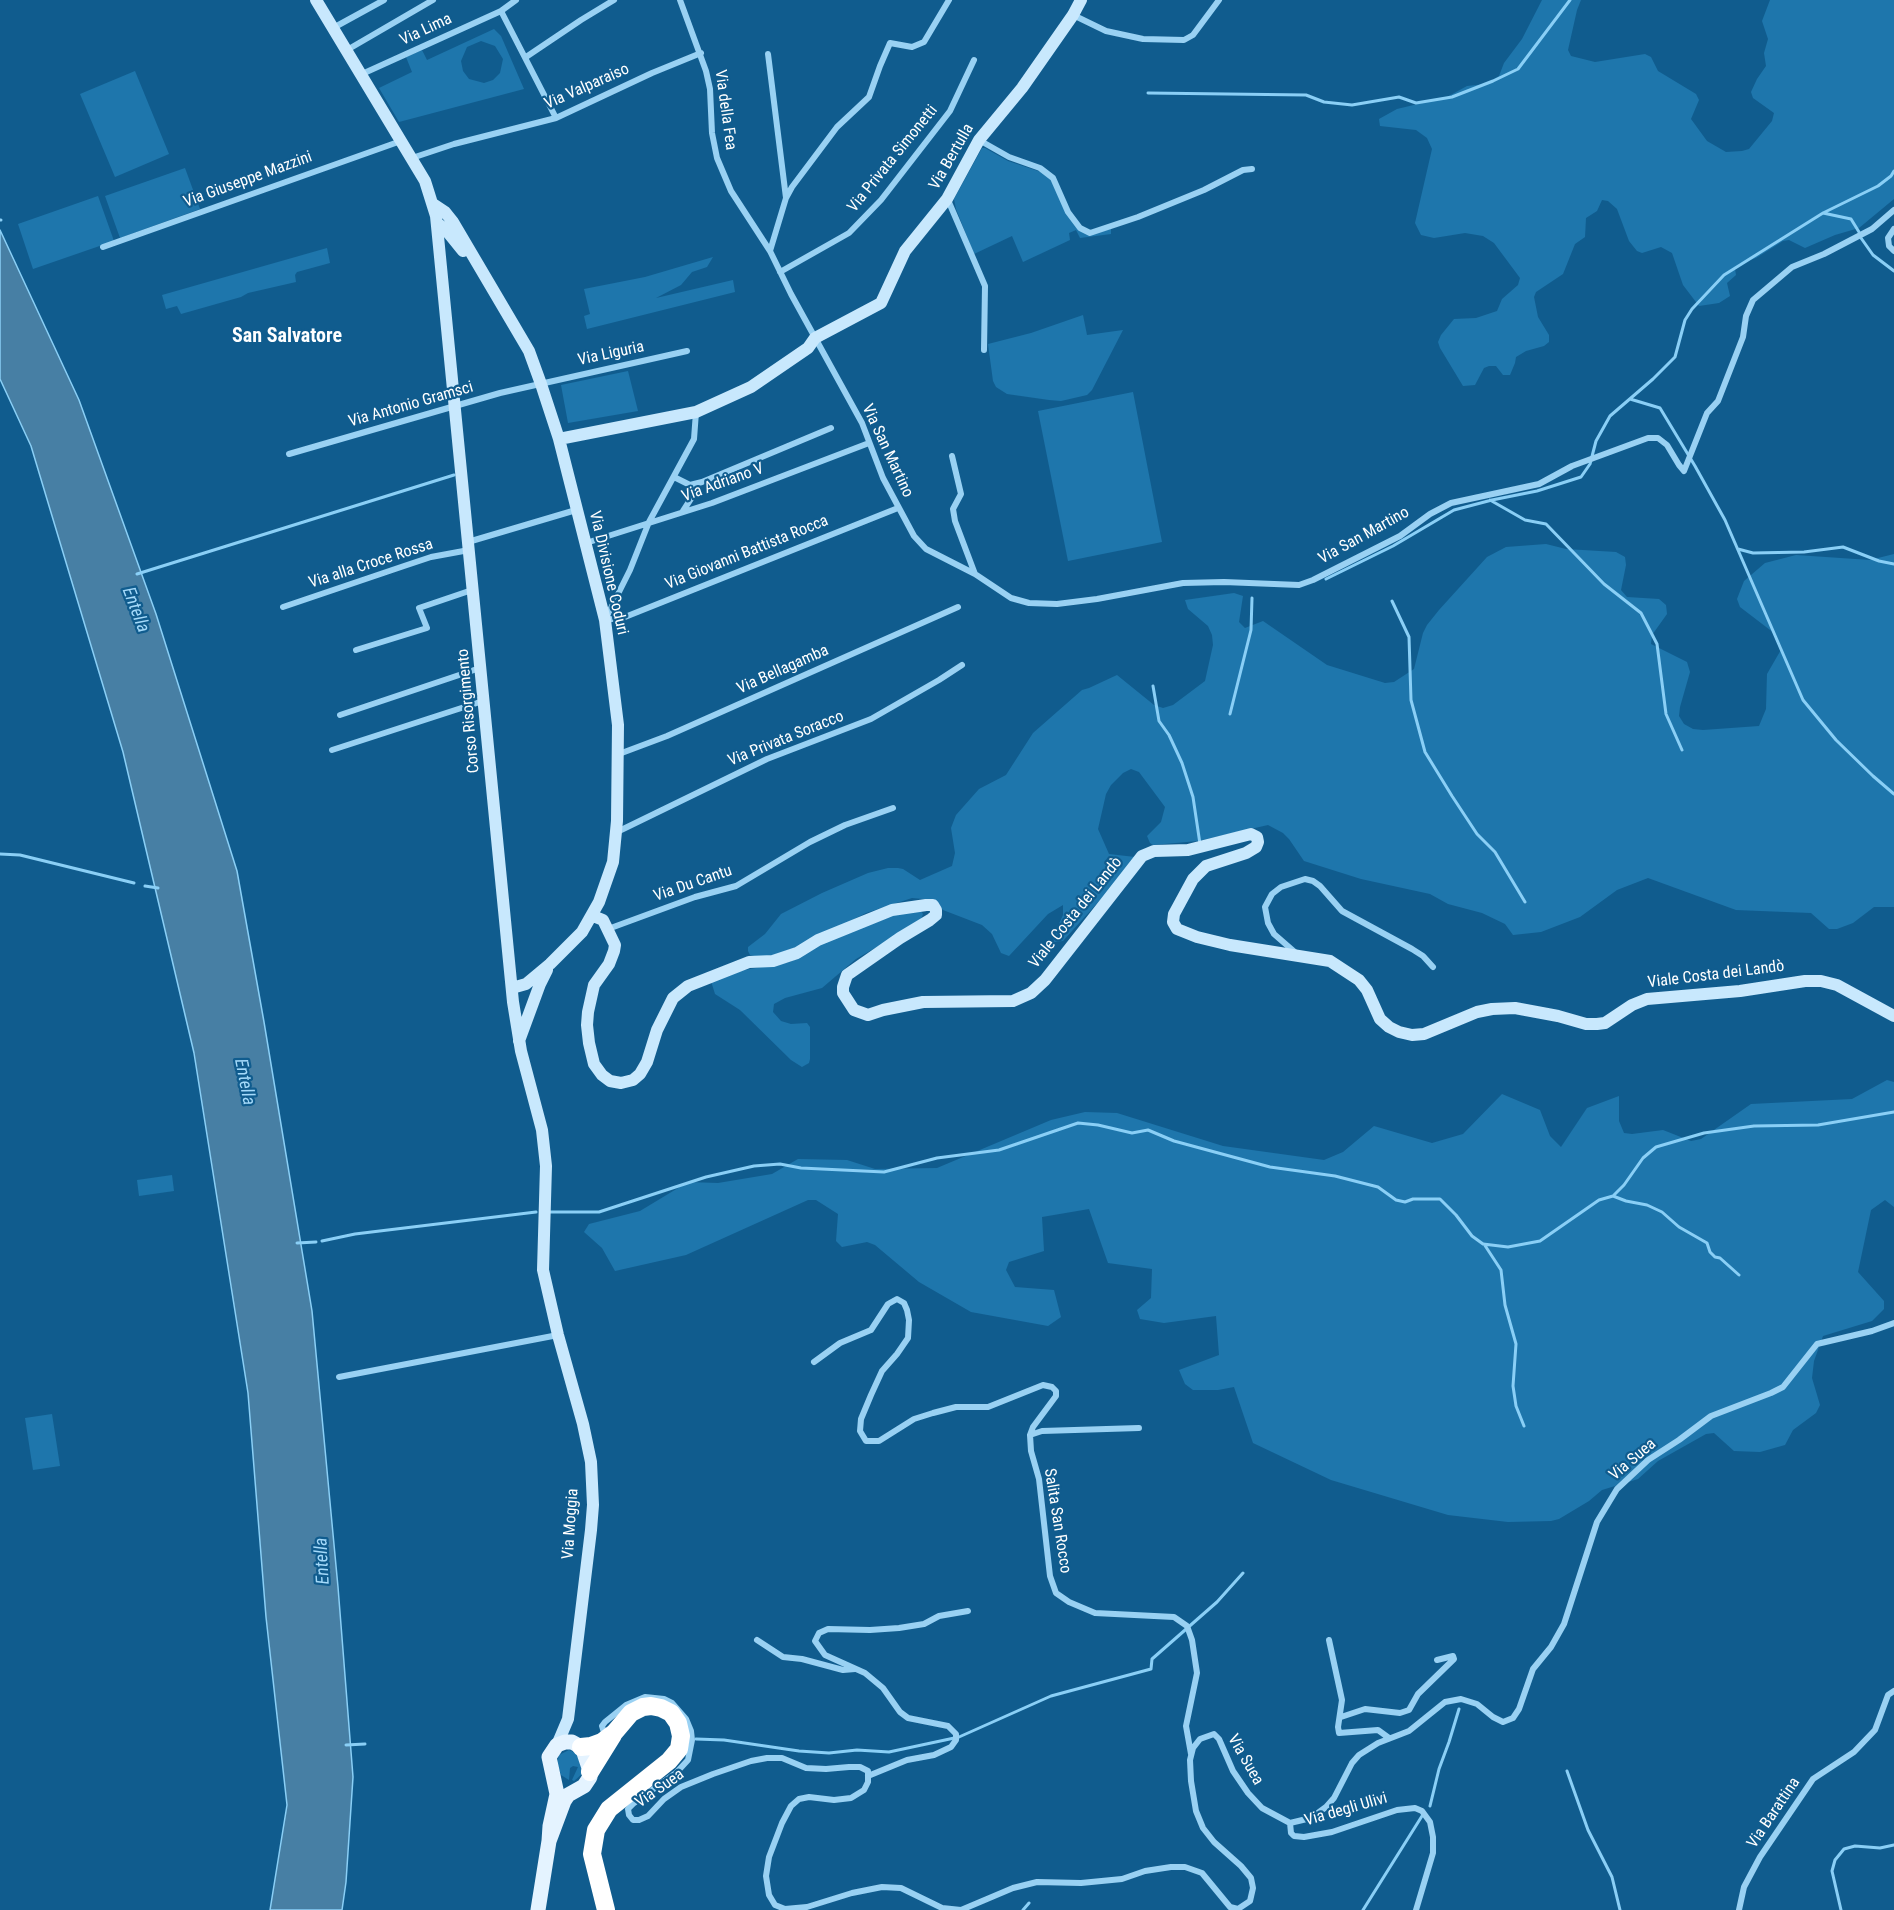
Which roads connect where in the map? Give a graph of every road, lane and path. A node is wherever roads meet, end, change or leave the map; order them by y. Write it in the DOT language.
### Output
graph roads {
  1 [pos="316,0"];
  2 [pos="384,0"];
  3 [pos="433,0"];
  4 [pos="516,0"];
  5 [pos="615,0"];
  6 [pos="680,0"];
  7 [pos="949,0"];
  8 [pos="1081,0"];
  9 [pos="1219,0"];
  10 [pos="501,11"];
  11 [pos="1073,15"];
  12 [pos="333,28"];
  13 [pos="347,50"];
  14 [pos="701,53"];
  15 [pos="768,54"];
  16 [pos="526,57"];
  17 [pos="974,60"];
  18 [pos="362,74"];
  19 [pos="556,118"];
  20 [pos="979,140"];
  21 [pos="402,141"];
  22 [pos="412,158"];
  23 [pos="1252,169"];
  24 [pos="786,198"];
  25 [pos="948,199"];
  26 [pos="433,204"];
  27 [pos="1894,210"];
  28 [pos="437,223"];
  29 [pos="1894,228"];
  30 [pos="103,247"];
  31 [pos="463,251"];
  32 [pos="770,251"];
  33 [pos="1894,251"];
  34 [pos="441,256"];
  35 [pos="476,262"];
  36 [pos="780,272"];
  37 [pos="815,338"];
  38 [pos="984,350"];
  39 [pos="687,351"];
  40 [pos="542,384"];
  41 [pos="456,406"];
  42 [pos="696,412"];
  43 [pos="831,428"];
  44 [pos="559,439"];
  45 [pos="869,443"];
  46 [pos="289,454"];
  47 [pos="952,456"];
  48 [pos="674,477"];
  49 [pos="690,485"];
  50 [pos="898,508"];
  51 [pos="576,510"];
  52 [pos="682,512"];
  53 [pos="649,522"];
  54 [pos="585,543"];
  55 [pos="469,546"];
  56 [pos="975,574"];
  57 [pos="473,590"];
  58 [pos="283,607"];
  59 [pos="958,607"];
  60 [pos="605,620"];
  61 [pos="356,650"];
  62 [pos="962,665"];
  63 [pos="481,668"];
  64 [pos="484,701"];
  65 [pos="340,715"];
  66 [pos="332,750"];
  67 [pos="618,754"];
  68 [pos="893,808"];
  69 [pos="616,832"];
  70 [pos="593,916"];
  71 [pos="608,928"];
  72 [pos="1297,956"];
  73 [pos="550,964"];
  74 [pos="1433,967"];
  75 [pos="512,988"];
  76 [pos="534,999"];
  77 [pos="513,1002"];
  78 [pos="1894,1016"];
  79 [pos="519,1041"];
  80 [pos="544,1213"];
  81 [pos="1894,1323"];
  82 [pos="558,1335"];
  83 [pos="814,1362"];
  84 [pos="339,1377"];
  85 [pos="1139,1428"];
  86 [pos="1030,1435"];
  87 [pos="968,1611"];
  88 [pos="757,1640"];
  89 [pos="1329,1640"];
  90 [pos="1437,1660"];
  91 [pos="856,1669"];
  92 [pos="1894,1691"];
  93 [pos="1341,1717"];
  94 [pos="568,1719"];
  95 [pos="610,1736"];
  96 [pos="1389,1738"];
  97 [pos="557,1745"];
  98 [pos="580,1746"];
  99 [pos="1192,1754"];
  100 [pos="590,1772"];
  101 [pos="868,1776"];
  102 [pos="555,1782"];
  103 [pos="576,1790"];
  104 [pos="1290,1824"];
  105 [pos="549,1841"];
  106 [pos="538,1910"];
  107 [pos="606,1910"];
  108 [pos="1416,1910"];
  109 [pos="1739,1910"];
  1 -- 12 [label="street, Corso Risorgimento"];
  2 -- 12 [label="street"];
  3 -- 13 [label="street"];
  4 -- 10 [label="street, Via Lima"];
  5 -- 16 [label="street"];
  6 -- 14 [label="street, Via della Fea"];
  7 -- 24 [label="street"];
  8 -- 11 [label="street, Via Bertulla"];
  9 -- 11 [label="street"];
  10 -- 16 [label="street"];
  10 -- 18 [label="street, Via Lima"];
  11 -- 20 [label="street, Via Bertulla"];
  12 -- 13 [label="street, Corso Risorgimento"];
  13 -- 18 [label="street, Corso Risorgimento"];
  14 -- 19 [label="street, Via Valparaiso"];
  14 -- 32 [label="street, Via della Fea"];
  15 -- 24 [label="street"];
  16 -- 19 [label="street"];
  17 -- 36 [label="street, Via Privata Simonetti"];
  18 -- 21 [label="street, Corso Risorgimento"];
  19 -- 22 [label="street, Via Valparaiso"];
  20 -- 23 [label="street"];
  20 -- 25 [label="street, Via Bertulla"];
  21 -- 22 [label="street, Corso Risorgimento"];
  21 -- 30 [label="street, Via Giuseppe Mazzini"];
  22 -- 26 [label="street, Corso Risorgimento"];
  24 -- 32 [label="street"];
  25 -- 37 [label="street, Via Bertulla"];
  25 -- 38 [label="street"];
  26 -- 28 [label="street, Corso Risorgimento"];
  26 -- 35 [label="street, Via Divisione Coduri"];
  27 -- 56 [label="street, Via San Martino"];
  28 -- 31 [label="street, Via Divisione Coduri"];
  28 -- 34 [label="street, Corso Risorgimento"];
  29 -- 33 [label="street"];
  31 -- 34 [label="street"];
  31 -- 35 [label="street, Via Divisione Coduri"];
  32 -- 36 [label="street, Via della Fea"];
  34 -- 41 [label="street, Corso Risorgimento"];
  35 -- 40 [label="street, Via Divisione Coduri"];
  36 -- 37 [label="street, Via San Martino"];
  37 -- 42 [label="street, Via Bertulla"];
  37 -- 45 [label="street, Via San Martino"];
  39 -- 40 [label="street, Via Liguria"];
  40 -- 41 [label="street, Via Antonio Gramsci"];
  40 -- 44 [label="street, Via Divisione Coduri"];
  41 -- 46 [label="street, Via Antonio Gramsci"];
  41 -- 55 [label="street, Corso Risorgimento"];
  42 -- 44 [label="street, Via Bertulla"];
  42 -- 48 [label="street"];
  43 -- 49 [label="street"];
  44 -- 51 [label="street, Via Divisione Coduri"];
  45 -- 50 [label="street, Via San Martino"];
  45 -- 52 [label="street, Via Adriano V"];
  47 -- 56 [label="street"];
  48 -- 49 [label="street"];
  48 -- 53 [label="street"];
  49 -- 52 [label="street"];
  50 -- 56 [label="street, Via San Martino"];
  50 -- 60 [label="street, Via Giovanni Battista Rocca"];
  51 -- 54 [label="street, Via Divisione Coduri"];
  51 -- 55 [label="street, Via alla Croce Rossa"];
  52 -- 53 [label="street, Via Adriano V"];
  53 -- 54 [label="street, Via Adriano V"];
  53 -- 60 [label="street"];
  54 -- 60 [label="street, Via Divisione Coduri"];
  55 -- 57 [label="street, Corso Risorgimento"];
  55 -- 58 [label="street, Via alla Croce Rossa"];
  57 -- 61 [label="street"];
  57 -- 63 [label="street, Corso Risorgimento"];
  59 -- 67 [label="street, Via Bellagamba"];
  60 -- 67 [label="street, Via Divisione Coduri"];
  62 -- 69 [label="street, Via Privata Soracco"];
  63 -- 64 [label="street, Corso Risorgimento"];
  63 -- 65 [label="street"];
  64 -- 66 [label="street"];
  64 -- 75 [label="street, Corso Risorgimento"];
  67 -- 69 [label="street, Via Divisione Coduri"];
  68 -- 71 [label="street, Via Du Cantu"];
  69 -- 70 [label="street, Via Divisione Coduri"];
  70 -- 71 [label="street"];
  70 -- 73 [label="street, Via Divisione Coduri"];
  71 -- 72 [label="street, Viale Costa dei Landò"];
  72 -- 74 [label="street"];
  72 -- 78 [label="street, Viale Costa dei Landò"];
  73 -- 75 [label="street, Via Divisione Coduri"];
  73 -- 76 [label="street, Via Divisione Coduri"];
  75 -- 77 [label="street, Corso Risorgimento"];
  76 -- 77 [label="street"];
  76 -- 79 [label="street, Via Divisione Coduri"];
  77 -- 79 [label="street, Corso Risorgimento"];
  79 -- 80 [label="street, Corso Risorgimento"];
  80 -- 82 [label="street, Via Moggia"];
  81 -- 96 [label="street, Via Suea"];
  82 -- 84 [label="street"];
  82 -- 94 [label="street, Via Moggia"];
  83 -- 86 [label="street"];
  85 -- 86 [label="street"];
  86 -- 99 [label="street, Salita San Rocco"];
  87 -- 91 [label="street"];
  88 -- 91 [label="street"];
  89 -- 93 [label="street"];
  90 -- 93 [label="street"];
  91 -- 101 [label="street"];
  92 -- 109 [label="street, Via Barattina"];
  93 -- 96 [label="street"];
  94 -- 97 [label="street, Via Moggia"];
  94 -- 98 [label="street, Via Moggia"];
  95 -- 98 [label="highway"];
  95 -- 100 [label="highway"];
  95 -- 101 [label="street, Via Suea"];
  95 -- 107 [label="highway"];
  96 -- 104 [label="street, Via Suea"];
  97 -- 98 [label="main road"];
  97 -- 102 [label="main road, Via Moggia"];
  98 -- 100 [label="main road, Via Moggia"];
  99 -- 101 [label="street"];
  99 -- 104 [label="street, Via Suea"];
  100 -- 103 [label="main road, Via Moggia"];
  102 -- 103 [label="main road"];
  102 -- 105 [label="main road, Via Moggia"];
  103 -- 105 [label="main road, Via Moggia"];
  104 -- 108 [label="street, Via degli Ulivi"];
  105 -- 106 [label="main road, Via Moggia"];
}
